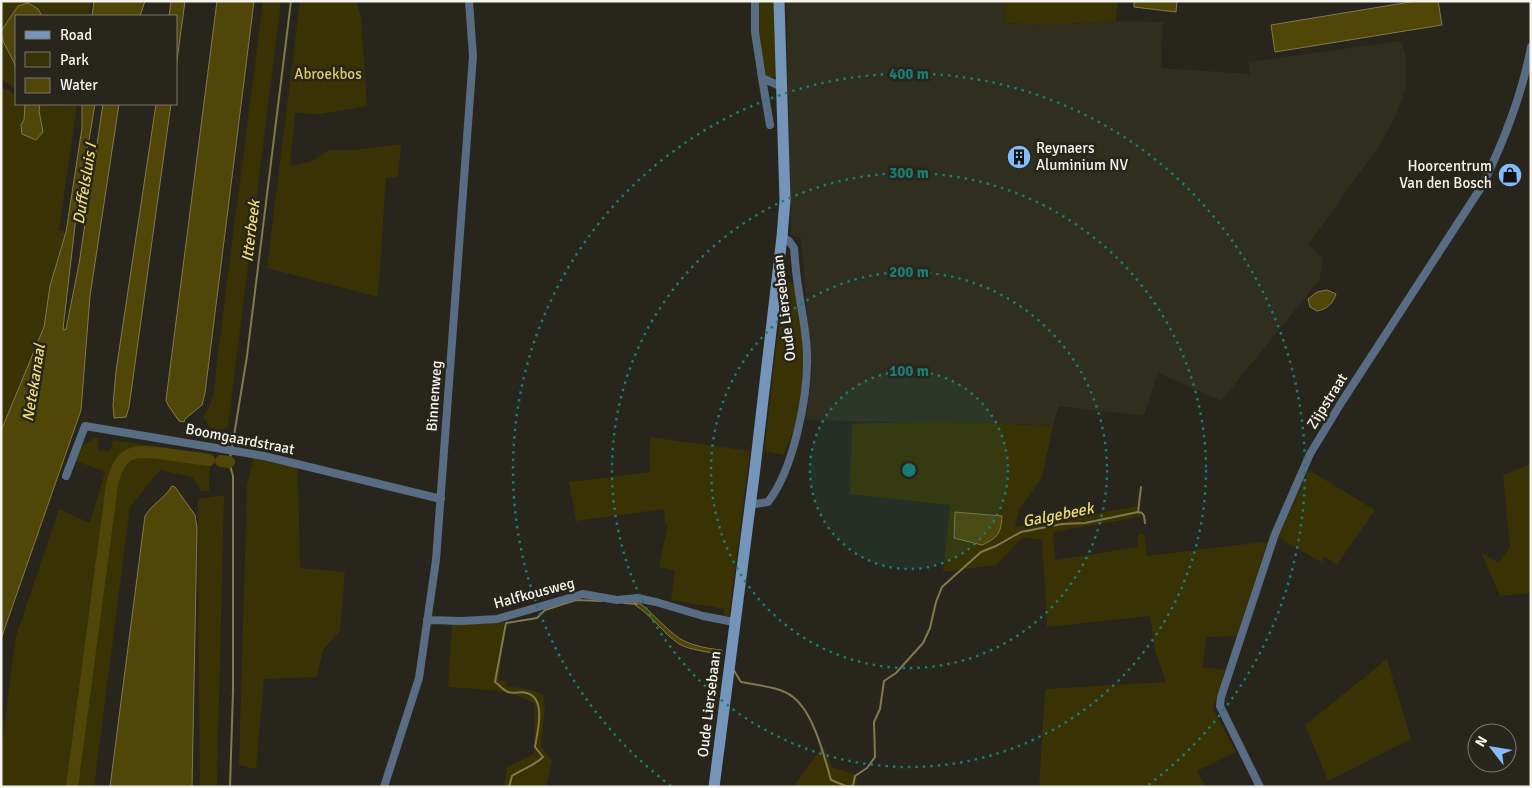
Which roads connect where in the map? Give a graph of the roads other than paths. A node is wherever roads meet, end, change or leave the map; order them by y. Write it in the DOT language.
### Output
graph roads {
  1 [pos="469,1"];
  2 [pos="755,1"];
  3 [pos="778,1"];
  4 [pos="1531,47"];
  5 [pos="762,78"];
  6 [pos="782,87"];
  7 [pos="770,125"];
  8 [pos="782,237"];
  9 [pos="66,476"];
  10 [pos="441,498"];
  11 [pos="749,505"];
  12 [pos="427,620"];
  13 [pos="734,622"];
  14 [pos="384,787"];
  15 [pos="714,787"];
  16 [pos="1260,787"];
  1 -- 10 [label="street, Binnenweg"];
  2 -- 5 [label="street"];
  3 -- 6 [label="main road, Oude Liersebaan"];
  4 -- 16 [label="street, Zijpstraat"];
  5 -- 6 [label="street"];
  5 -- 7 [label="street"];
  6 -- 8 [label="main road, Oude Liersebaan"];
  8 -- 11 [label="main road, Oude Liersebaan"];
  8 -- 11 [label="street, Oude Liersebaan"];
  9 -- 10 [label="street, Boomgaardstraat"];
  10 -- 12 [label="street, Binnenweg"];
  11 -- 13 [label="main road, Oude Liersebaan"];
  12 -- 13 [label="street, Halfkousweg"];
  12 -- 14 [label="street, Binnenweg"];
  13 -- 15 [label="main road, Oude Liersebaan"];
}
